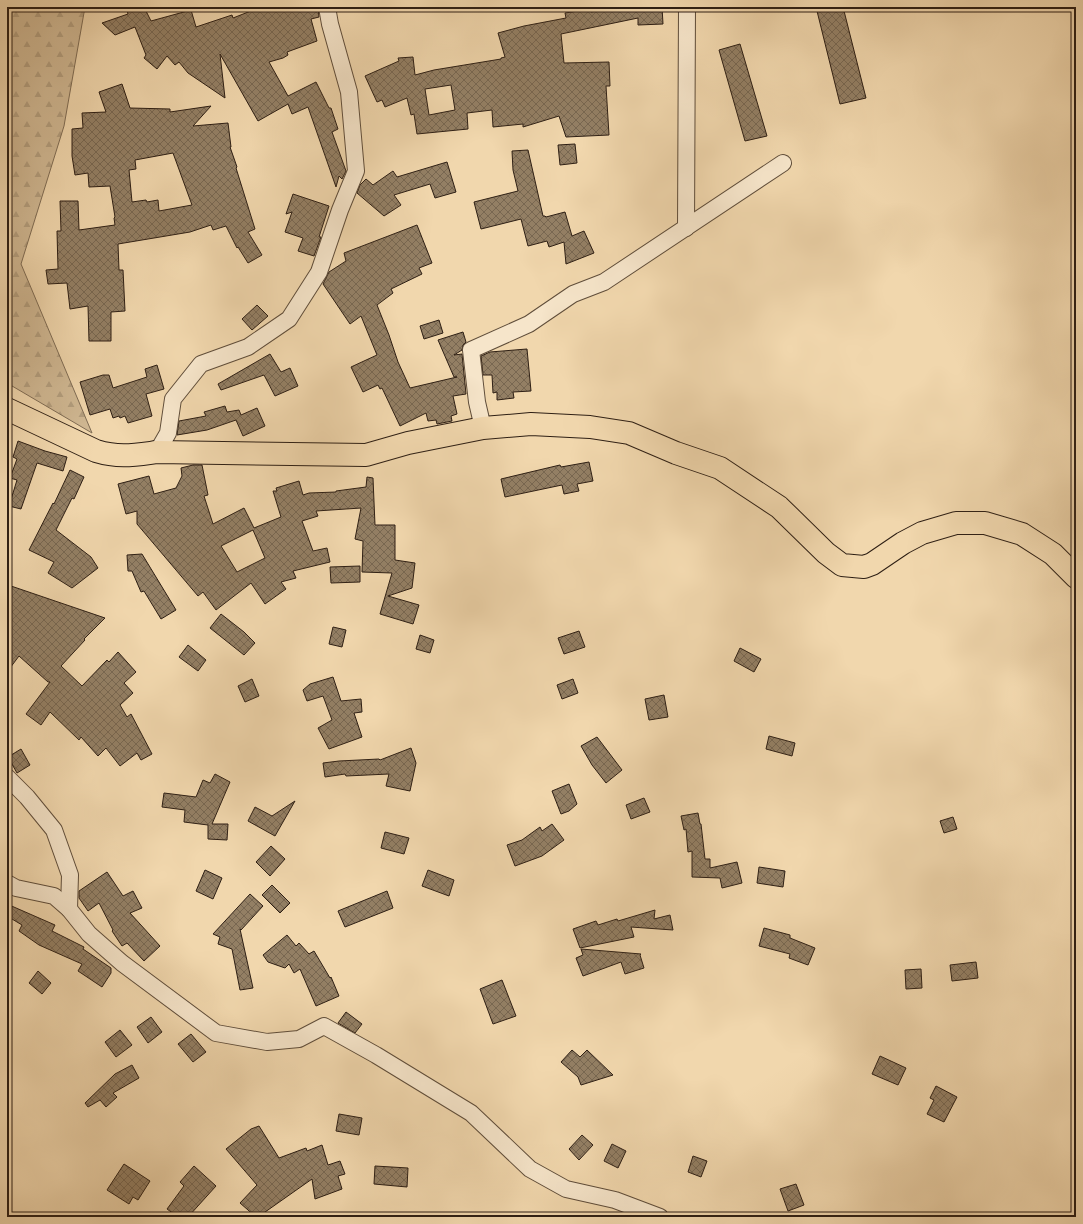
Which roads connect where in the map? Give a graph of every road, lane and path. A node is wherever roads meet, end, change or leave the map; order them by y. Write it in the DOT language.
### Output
graph roads {
  1 [pos="327,7"];
  2 [pos="687,7"];
  3 [pos="783,163"];
  4 [pos="686,228"];
  5 [pos="7,409"];
  6 [pos="483,428"];
  7 [pos="157,452"];
  8 [pos="1076,577"];
  9 [pos="7,777"];
  10 [pos="7,883"];
  11 [pos="70,909"];
  12 [pos="660,1217"];
  1 -- 7 [label="street"];
  2 -- 4 [label="street"];
  3 -- 4 [label="street"];
  4 -- 6 [label="street"];
  5 -- 7 [label="main road"];
  6 -- 7 [label="main road"];
  6 -- 8 [label="main road"];
  9 -- 11 [label="street"];
  10 -- 11 [label="street"];
  11 -- 12 [label="street"];
}
